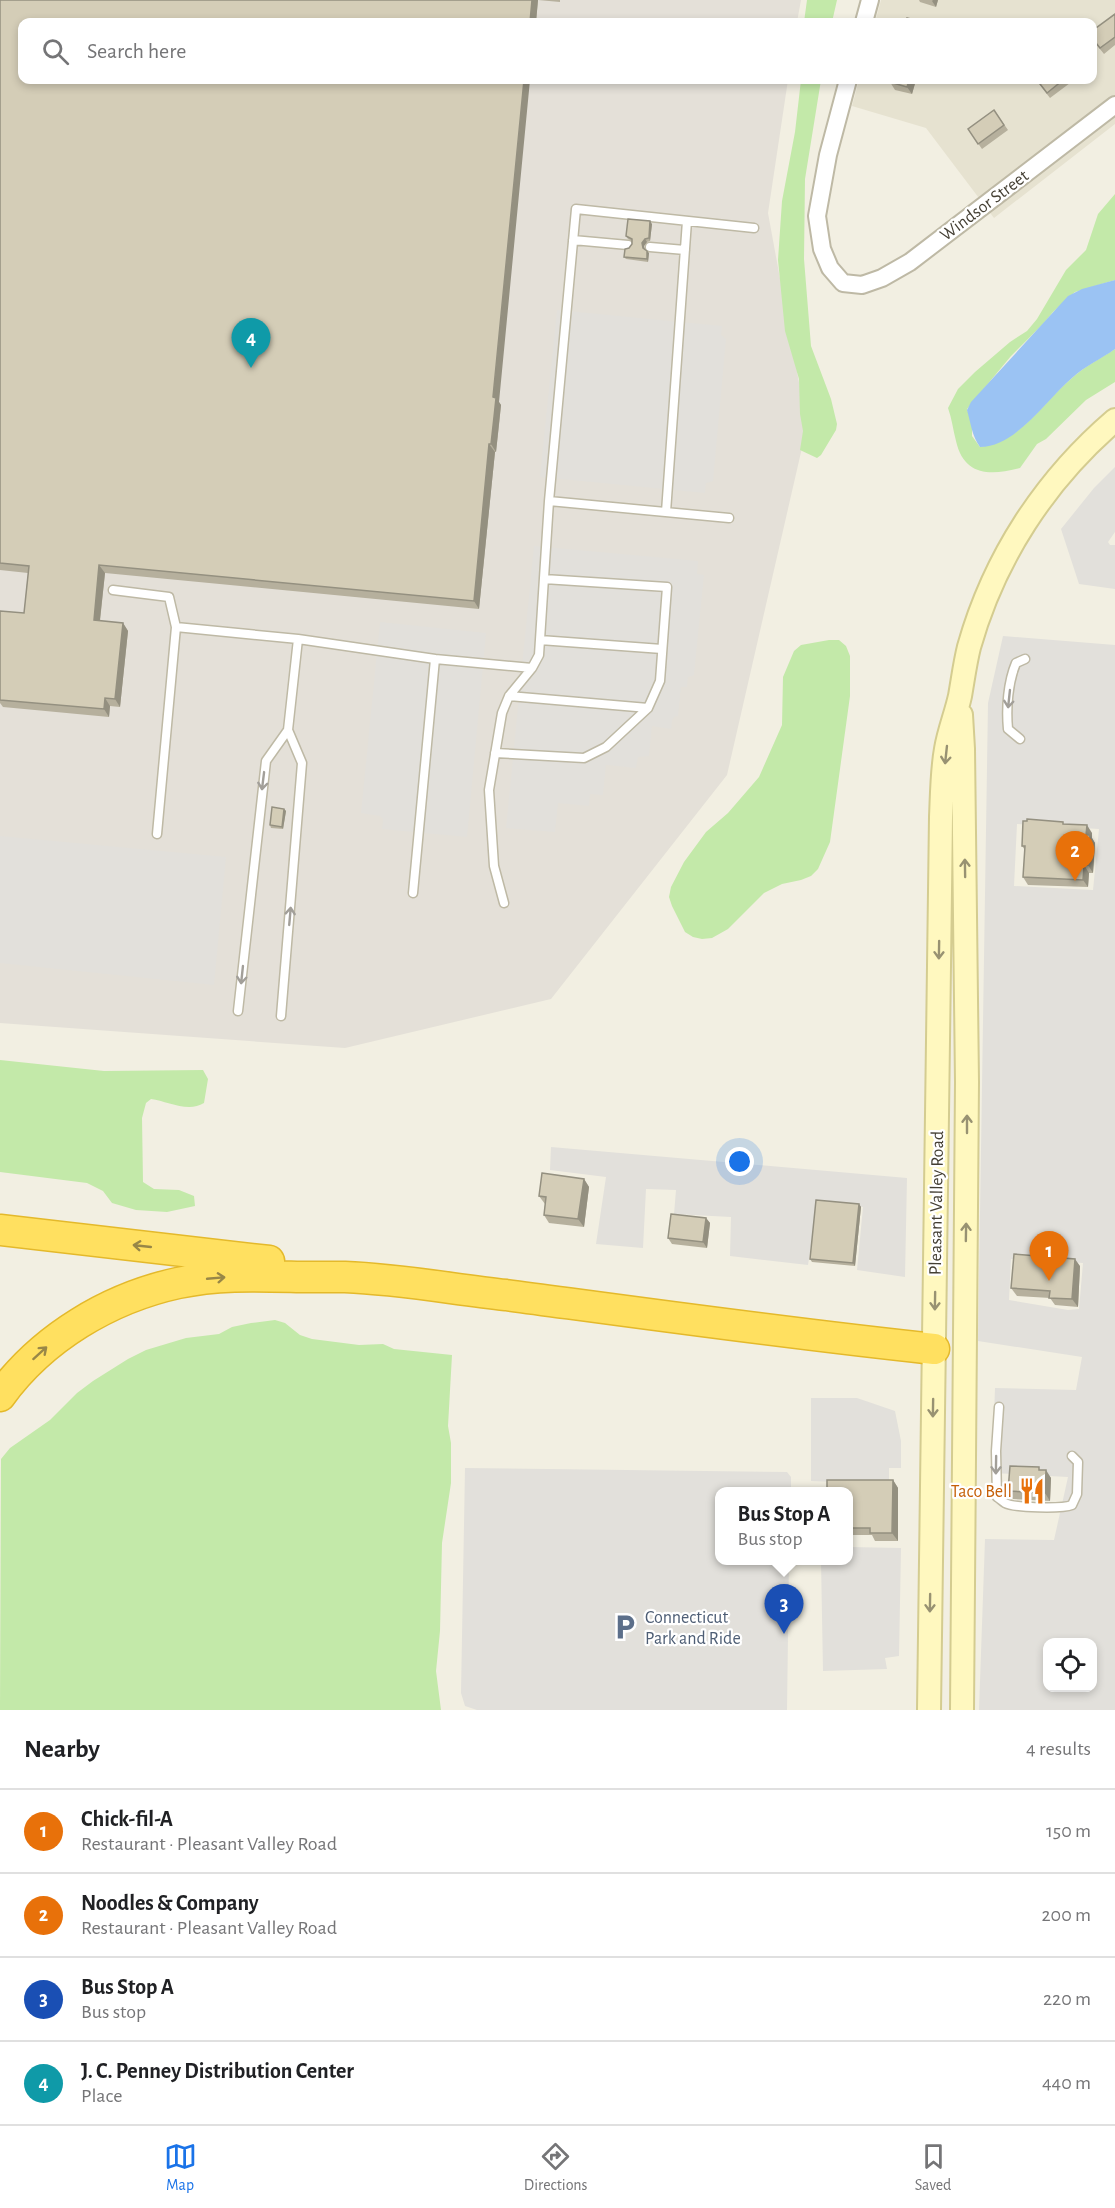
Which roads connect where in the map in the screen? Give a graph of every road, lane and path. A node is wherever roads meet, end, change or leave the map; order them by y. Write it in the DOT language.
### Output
graph roads {
  1 [pos="870,0"];
  2 [pos="865,18"];
  3 [pos="847,84"];
  4 [pos="1115,105"];
  5 [pos="687,221"];
  6 [pos="754,228"];
  7 [pos="573,240"];
  8 [pos="627,245"];
  9 [pos="650,247"];
  10 [pos="685,250"];
  11 [pos="1115,420"];
  12 [pos="549,501"];
  13 [pos="666,512"];
  14 [pos="729,518"];
  15 [pos="544,579"];
  16 [pos="113,590"];
  17 [pos="176,627"];
  18 [pos="298,639"];
  19 [pos="540,640"];
  20 [pos="662,649"];
  21 [pos="1025,659"];
  22 [pos="435,660"];
  23 [pos="532,668"];
  24 [pos="509,696"];
  25 [pos="959,698"];
  26 [pos="648,708"];
  27 [pos="288,730"];
  28 [pos="1020,739"];
  29 [pos="495,753"];
  30 [pos="157,834"];
  31 [pos="413,893"];
  32 [pos="504,903"];
  33 [pos="238,1011"];
  34 [pos="281,1016"];
  35 [pos="938,1043"];
  36 [pos="967,1043"];
  37 [pos="0,1230"];
  38 [pos="345,1277"];
  39 [pos="934,1349"];
  40 [pos="964,1352"];
  41 [pos="0,1396"];
  42 [pos="999,1407"];
  43 [pos="1072,1456"];
  44 [pos="929,1678"];
  45 [pos="962,1701"];
  46 [pos="929,1710"];
  1 -- 2 [label="street"];
  3 -- 4 [label="street, Windsor Street"];
  5 -- 6 [label="lane"];
  5 -- 7 [label="lane"];
  5 -- 10 [label="lane"];
  7 -- 8 [label="lane"];
  7 -- 12 [label="lane"];
  9 -- 10 [label="lane"];
  10 -- 13 [label="lane"];
  11 -- 25 [label="main road, Pleasant Valley Road"];
  12 -- 13 [label="lane"];
  12 -- 15 [label="lane"];
  13 -- 14 [label="lane"];
  15 -- 19 [label="lane"];
  15 -- 20 [label="lane"];
  16 -- 17 [label="lane"];
  17 -- 18 [label="lane"];
  17 -- 30 [label="lane"];
  18 -- 22 [label="lane"];
  18 -- 27 [label="lane"];
  19 -- 20 [label="lane"];
  19 -- 23 [label="lane"];
  20 -- 26 [label="lane"];
  21 -- 28 [label="lane, one-way"];
  22 -- 23 [label="lane"];
  22 -- 31 [label="lane"];
  23 -- 24 [label="lane"];
  24 -- 26 [label="lane"];
  24 -- 29 [label="lane"];
  25 -- 35 [label="main road, Pleasant Valley Road, one-way"];
  36 -- 25 [label="main road, Pleasant Valley Road, one-way"];
  26 -- 29 [label="lane"];
  27 -- 33 [label="lane, one-way"];
  34 -- 27 [label="lane, one-way"];
  29 -- 32 [label="lane"];
  35 -- 36 [label="main road"];
  35 -- 39 [label="main road, Pleasant Valley Road, one-way"];
  40 -- 36 [label="main road, Pleasant Valley Road, one-way"];
  38 -- 37 [label="highway, one-way"];
  38 -- 39 [label="highway"];
  41 -- 38 [label="highway, one-way"];
  39 -- 40 [label="main road"];
  39 -- 44 [label="main road, Pleasant Valley Road, one-way"];
  40 -- 45 [label="main road, Pleasant Valley Road"];
  42 -- 43 [label="lane, one-way"];
  44 -- 45 [label="main road"];
  44 -- 46 [label="main road, Pleasant Valley Road"];
}
